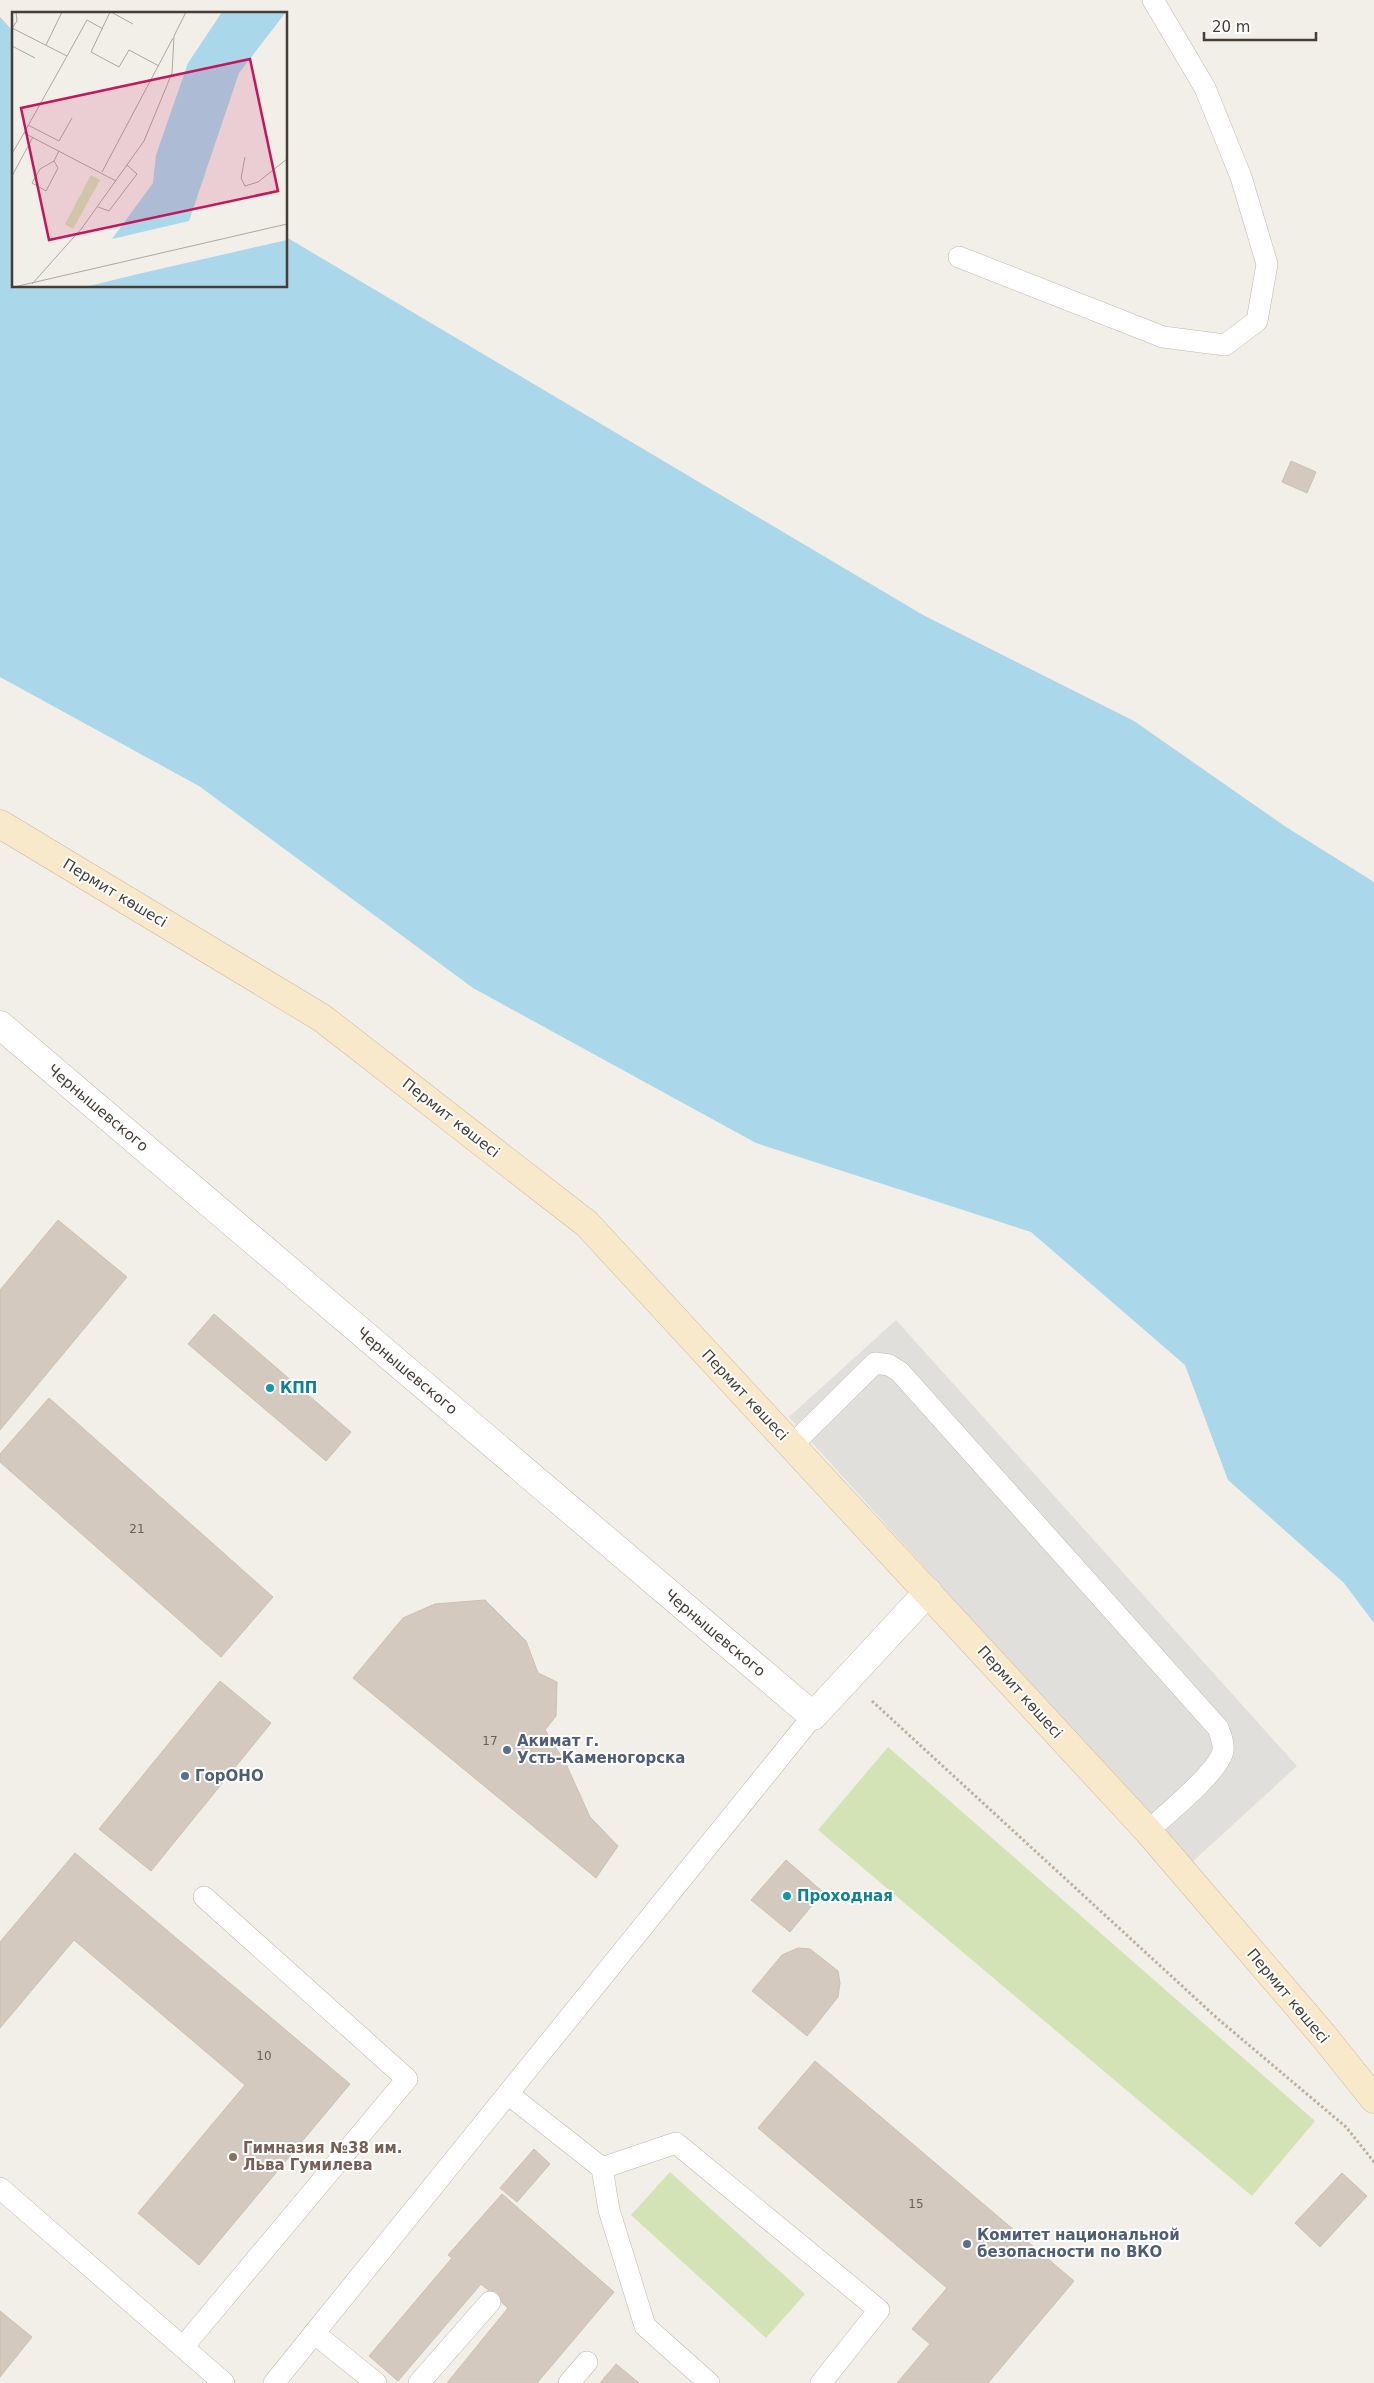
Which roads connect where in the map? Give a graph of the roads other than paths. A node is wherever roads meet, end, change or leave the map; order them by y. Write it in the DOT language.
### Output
graph roads {
  1 [pos="1153,0"];
  2 [pos="959,257"];
  3 [pos="0,824"];
  4 [pos="0,1025"];
  5 [pos="792,1445"];
  6 [pos="928,1592"];
  7 [pos="813,1716"];
  8 [pos="1148,1831"];
  9 [pos="204,1897"];
  10 [pos="508,2094"];
  11 [pos="1374,2099"];
  12 [pos="602,2168"];
  13 [pos="0,2188"];
  14 [pos="490,2302"];
  15 [pos="314,2333"];
  16 [pos="183,2347"];
  17 [pos="587,2362"];
  18 [pos="224,2383"];
  19 [pos="274,2383"];
  20 [pos="376,2383"];
  21 [pos="419,2383"];
  22 [pos="569,2383"];
  23 [pos="709,2383"];
  24 [pos="821,2383"];
  1 -- 2 [label="lane"];
  3 -- 5 [label="main road, Пермит көшесі"];
  4 -- 7 [label="street, Чернышевского"];
  5 -- 6 [label="main road, Пермит көшесі"];
  5 -- 8 [label="lane"];
  6 -- 7 [label="street"];
  6 -- 8 [label="main road, Пермит көшесі"];
  7 -- 10 [label="lane"];
  8 -- 11 [label="main road, Пермит көшесі"];
  9 -- 16 [label="lane"];
  10 -- 12 [label="lane"];
  10 -- 15 [label="lane"];
  12 -- 23 [label="lane"];
  12 -- 24 [label="lane"];
  13 -- 16 [label="lane"];
  14 -- 21 [label="lane"];
  15 -- 19 [label="lane"];
  15 -- 20 [label="lane"];
  16 -- 18 [label="lane"];
  17 -- 22 [label="lane"];
}
